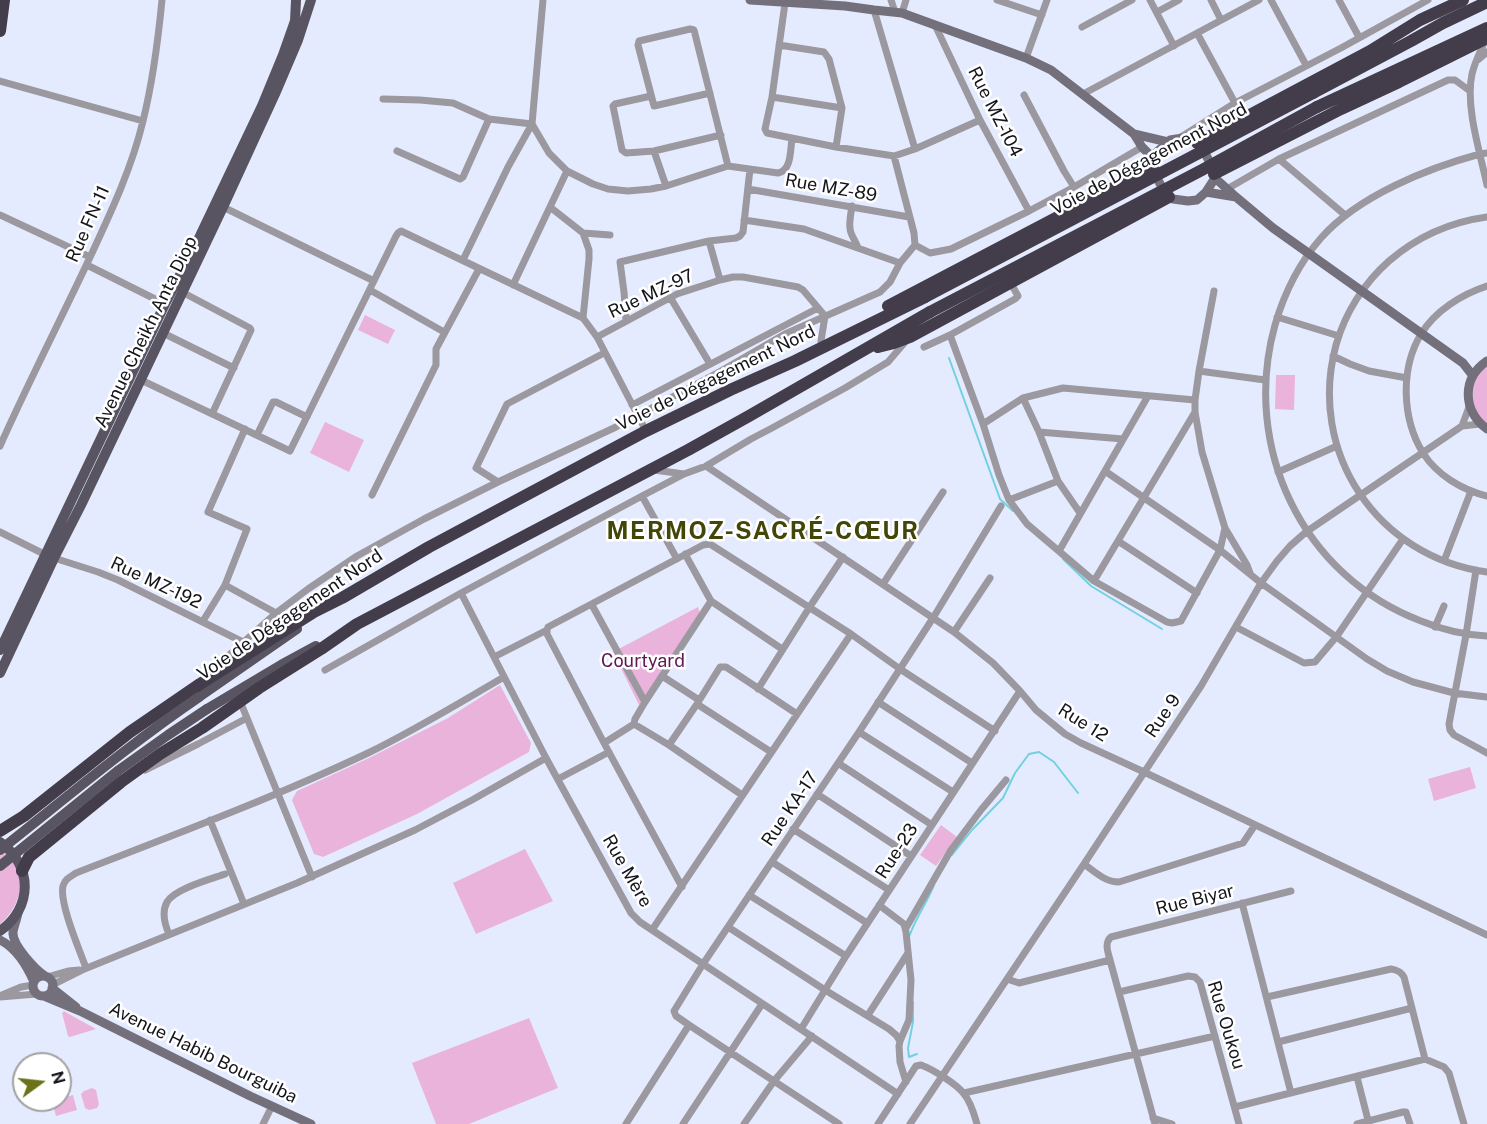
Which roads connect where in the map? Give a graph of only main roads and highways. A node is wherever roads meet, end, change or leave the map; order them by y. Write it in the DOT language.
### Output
graph roads {
  1 [pos="4,0"];
  2 [pos="296,0"];
  3 [pos="311,0"];
  4 [pos="1463,0"];
  5 [pos="1487,2"];
  6 [pos="1443,23"];
  7 [pos="0,31"];
  8 [pos="1487,35"];
  9 [pos="1388,41"];
  10 [pos="1422,57"];
  11 [pos="1373,94"];
  12 [pos="1197,143"];
  13 [pos="1154,164"];
  14 [pos="1215,176"];
  15 [pos="1169,197"];
  16 [pos="865,350"];
  17 [pos="795,361"];
  18 [pos="50,556"];
  19 [pos="342,598"];
  20 [pos="357,624"];
  21 [pos="0,650"];
  22 [pos="0,673"];
  23 [pos="0,831"];
  24 [pos="0,842"];
  25 [pos="0,850"];
  26 [pos="0,866"];
  27 [pos="22,871"];
  28 [pos="0,931"];
  1 -- 7 [label="highway"];
  2 -- 18 [label="main road, Avenue Cheikh Anta Diop"];
  3 -- 18 [label="main road, Avenue Cheikh Anta Diop"];
  4 -- 9 [label="highway"];
  5 -- 6 [label="highway, Voie de Dégagement Nord"];
  6 -- 9 [label="highway"];
  6 -- 17 [label="highway, Voie de Dégagement Nord, bridge"];
  8 -- 10 [label="highway, Voie de Dégagement Nord"];
  8 -- 11 [label="highway"];
  9 -- 12 [label="highway"];
  10 -- 11 [label="highway"];
  10 -- 16 [label="highway, Voie de Dégagement Nord, bridge"];
  11 -- 14 [label="highway"];
  13 -- 17 [label="highway"];
  15 -- 16 [label="highway"];
  16 -- 20 [label="highway, Voie de Dégagement Nord"];
  17 -- 19 [label="highway, Voie de Dégagement Nord"];
  18 -- 21 [label="main road, Avenue Cheikh Anta Diop"];
  18 -- 22 [label="main road, Avenue Cheikh Anta Diop"];
  19 -- 23 [label="highway"];
  19 -- 25 [label="main road, Voie de Dégagement Nord, bridge"];
  20 -- 26 [label="main road, Voie de Dégagement Nord, bridge"];
  20 -- 27 [label="highway"];
  24 -- 27 [label="main road"];
  27 -- 28 [label="main road"];
}
